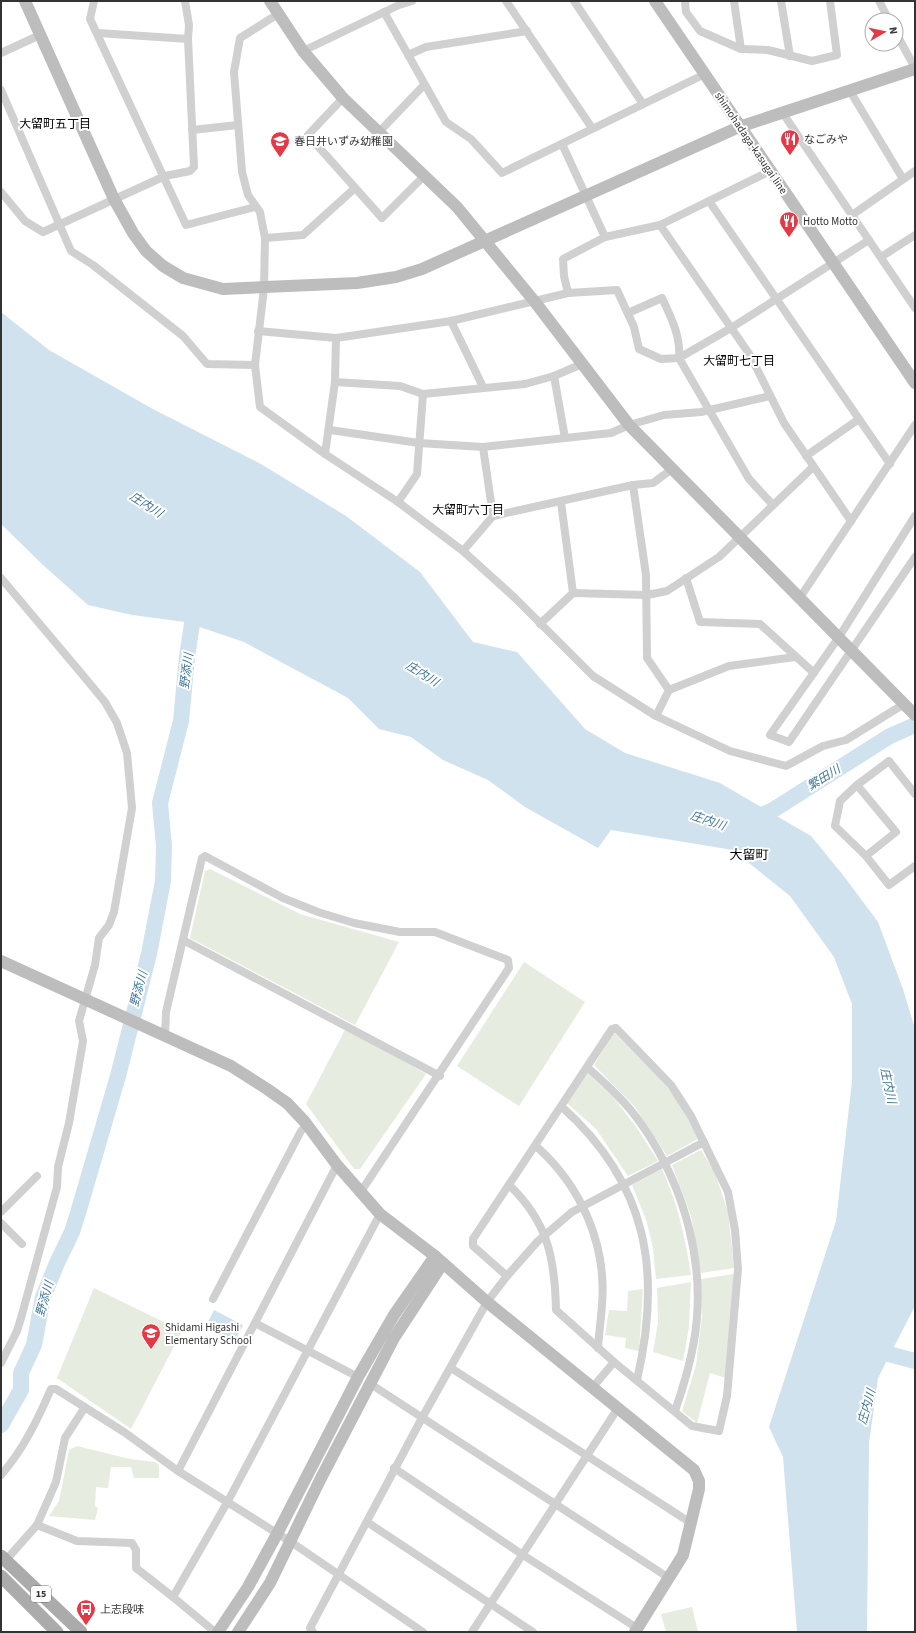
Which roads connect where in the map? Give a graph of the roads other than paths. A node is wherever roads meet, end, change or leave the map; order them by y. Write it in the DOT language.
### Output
graph roads {
  1 [pos="25,1"];
  2 [pos="94,1"];
  3 [pos="185,1"];
  4 [pos="270,1"];
  5 [pos="412,1"];
  6 [pos="506,1"];
  7 [pos="574,1"];
  8 [pos="655,1"];
  9 [pos="685,1"];
  10 [pos="734,1"];
  11 [pos="781,1"];
  12 [pos="830,1"];
  13 [pos="879,1"];
  14 [pos="384,12"];
  15 [pos="885,12"];
  16 [pos="278,14"];
  17 [pos="526,31"];
  18 [pos="98,33"];
  19 [pos="40,35"];
  20 [pos="188,39"];
  21 [pos="904,48"];
  22 [pos="741,49"];
  23 [pos="303,51"];
  24 [pos="1,53"];
  25 [pos="408,55"];
  26 [pos="790,56"];
  27 [pos="915,68"];
  28 [pos="705,74"];
  29 [pos="424,85"];
  30 [pos="1,90"];
  31 [pos="850,91"];
  32 [pos="343,98"];
  33 [pos="643,104"];
  34 [pos="782,112"];
  35 [pos="238,126"];
  36 [pos="739,127"];
  37 [pos="592,128"];
  38 [pos="192,130"];
  39 [pos="379,132"];
  40 [pos="562,144"];
  41 [pos="770,171"];
  42 [pos="915,171"];
  43 [pos="165,176"];
  44 [pos="424,176"];
  45 [pos="903,179"];
  46 [pos="355,188"];
  47 [pos="1,192"];
  48 [pos="585,196"];
  49 [pos="114,199"];
  50 [pos="709,201"];
  51 [pos="255,207"];
  52 [pos="852,215"];
  53 [pos="60,225"];
  54 [pos="660,225"];
  55 [pos="915,234"];
  56 [pos="265,238"];
  57 [pos="605,238"];
  58 [pos="869,240"];
  59 [pos="485,241"];
  60 [pos="881,257"];
  61 [pos="833,263"];
  62 [pos="264,288"];
  63 [pos="568,293"];
  64 [pos="777,299"];
  65 [pos="535,302"];
  66 [pos="915,308"];
  67 [pos="628,313"];
  68 [pos="451,322"];
  69 [pos="731,328"];
  70 [pos="258,331"];
  71 [pos="336,338"];
  72 [pos="679,358"];
  73 [pos="582,364"];
  74 [pos="255,365"];
  75 [pos="554,376"];
  76 [pos="335,382"];
  77 [pos="915,383"];
  78 [pos="483,387"];
  79 [pos="423,394"];
  80 [pos="770,396"];
  81 [pos="708,410"];
  82 [pos="859,419"];
  83 [pos="629,425"];
  84 [pos="915,425"];
  85 [pos="330,430"];
  86 [pos="564,438"];
  87 [pos="419,442"];
  88 [pos="483,447"];
  89 [pos="325,454"];
  90 [pos="806,456"];
  91 [pos="890,464"];
  92 [pos="814,467"];
  93 [pos="672,469"];
  94 [pos="633,485"];
  95 [pos="398,502"];
  96 [pos="561,502"];
  97 [pos="773,505"];
  98 [pos="493,516"];
  99 [pos="915,516"];
  100 [pos="851,521"];
  101 [pos="739,537"];
  102 [pos="463,551"];
  103 [pos="915,557"];
  104 [pos="912,567"];
  105 [pos="1,578"];
  106 [pos="686,578"];
  107 [pos="573,593"];
  108 [pos="647,595"];
  109 [pos="799,599"];
  110 [pos="540,624"];
  111 [pos="838,637"];
  112 [pos="851,650"];
  113 [pos="795,657"];
  114 [pos="814,673"];
  115 [pos="669,690"];
  116 [pos="904,704"];
  117 [pos="915,715"];
  118 [pos="656,716"];
  119 [pos="857,785"];
  120 [pos="915,794"];
  121 [pos="866,856"];
  122 [pos="915,866"];
  123 [pos="183,940"];
  124 [pos="1,961"];
  125 [pos="91,1002"];
  126 [pos="165,1036"];
  127 [pos="588,1068"];
  128 [pos="440,1076"];
  129 [pos="562,1107"];
  130 [pos="307,1125"];
  131 [pos="704,1142"];
  132 [pos="536,1146"];
  133 [pos="664,1162"];
  134 [pos="337,1165"];
  135 [pos="37,1176"];
  136 [pos="509,1185"];
  137 [pos="624,1185"];
  138 [pos="360,1193"];
  139 [pos="583,1207"];
  140 [pos="1,1212"];
  141 [pos="380,1214"];
  142 [pos="1,1223"];
  143 [pos="544,1236"];
  144 [pos="22,1244"];
  145 [pos="439,1259"];
  146 [pos="507,1276"];
  147 [pos="213,1299"];
  148 [pos="487,1302"];
  149 [pos="255,1323"];
  150 [pos="598,1348"];
  151 [pos="308,1349"];
  152 [pos="614,1362"];
  153 [pos="1,1363"];
  154 [pos="451,1368"];
  155 [pos="358,1377"];
  156 [pos="636,1380"];
  157 [pos="370,1383"];
  158 [pos="593,1387"];
  159 [pos="85,1407"];
  160 [pos="618,1408"];
  161 [pos="675,1411"];
  162 [pos="422,1418"];
  163 [pos="587,1457"];
  164 [pos="394,1468"];
  165 [pos="178,1471"];
  166 [pos="1,1475"];
  167 [pos="228,1502"];
  168 [pos="555,1505"];
  169 [pos="367,1522"];
  170 [pos="691,1523"];
  171 [pos="37,1525"];
  172 [pos="277,1534"];
  173 [pos="291,1542"];
  174 [pos="523,1554"];
  175 [pos="3,1558"];
  176 [pos="337,1575"];
  177 [pos="1,1576"];
  178 [pos="669,1578"];
  179 [pos="173,1597"];
  180 [pos="490,1604"];
  181 [pos="636,1630"];
  182 [pos="310,1631"];
  183 [pos="57,1632"];
  184 [pos="81,1632"];
  185 [pos="217,1632"];
  186 [pos="238,1632"];
  187 [pos="423,1632"];
  188 [pos="472,1632"];
  189 [pos="533,1632"];
  1 -- 19 [label="street"];
  2 -- 18 [label="street"];
  3 -- 20 [label="street"];
  4 -- 16 [label="street"];
  5 -- 14 [label="street"];
  6 -- 17 [label="street"];
  7 -- 33 [label="street"];
  8 -- 28 [label="street, shimohadaga-kasugai line"];
  9 -- 22 [label="street"];
  10 -- 22 [label="street"];
  11 -- 26 [label="street"];
  12 -- 26 [label="street"];
  13 -- 15 [label="street"];
  14 -- 23 [label="street"];
  14 -- 25 [label="street"];
  16 -- 23 [label="street"];
  16 -- 35 [label="street"];
  17 -- 25 [label="street"];
  17 -- 37 [label="street"];
  18 -- 20 [label="street"];
  18 -- 43 [label="street"];
  19 -- 24 [label="street"];
  19 -- 49 [label="street"];
  20 -- 38 [label="street"];
  21 -- 27 [label="street"];
  22 -- 26 [label="street"];
  23 -- 32 [label="street"];
  25 -- 29 [label="street"];
  27 -- 31 [label="street"];
  28 -- 33 [label="street"];
  28 -- 36 [label="street, shimohadaga-kasugai line"];
  29 -- 39 [label="street"];
  29 -- 40 [label="street"];
  30 -- 53 [label="street"];
  31 -- 34 [label="street"];
  31 -- 45 [label="street"];
  32 -- 39 [label="street"];
  32 -- 46 [label="street"];
  33 -- 37 [label="street"];
  34 -- 36 [label="street"];
  34 -- 52 [label="street"];
  35 -- 38 [label="street"];
  35 -- 51 [label="street"];
  36 -- 41 [label="street, shimohadaga-kasugai line"];
  36 -- 48 [label="street"];
  37 -- 40 [label="street"];
  38 -- 43 [label="street"];
  39 -- 44 [label="street"];
  40 -- 48 [label="street"];
  41 -- 50 [label="street"];
  41 -- 61 [label="street, shimohadaga-kasugai line"];
  42 -- 45 [label="street"];
  43 -- 49 [label="street"];
  43 -- 51 [label="street"];
  44 -- 46 [label="street"];
  44 -- 59 [label="street"];
  45 -- 52 [label="street"];
  46 -- 56 [label="street"];
  47 -- 53 [label="street"];
  48 -- 57 [label="street"];
  48 -- 59 [label="street"];
  49 -- 53 [label="street"];
  49 -- 62 [label="street"];
  50 -- 54 [label="street"];
  50 -- 64 [label="street"];
  51 -- 56 [label="street"];
  52 -- 58 [label="street"];
  53 -- 74 [label="street"];
  54 -- 57 [label="street"];
  54 -- 69 [label="street"];
  55 -- 60 [label="street"];
  56 -- 62 [label="street"];
  57 -- 63 [label="street"];
  58 -- 60 [label="street"];
  58 -- 61 [label="street"];
  59 -- 62 [label="street"];
  59 -- 65 [label="street"];
  60 -- 66 [label="street"];
  61 -- 64 [label="street"];
  61 -- 77 [label="street, shimohadaga-kasugai line"];
  62 -- 70 [label="street"];
  63 -- 65 [label="street"];
  63 -- 67 [label="street"];
  64 -- 69 [label="street"];
  64 -- 82 [label="street"];
  65 -- 68 [label="street"];
  65 -- 73 [label="street"];
  67 -- 72 [label="street"];
  67 -- 72 [label="street"];
  68 -- 71 [label="street"];
  68 -- 78 [label="street"];
  69 -- 72 [label="street"];
  69 -- 80 [label="street"];
  70 -- 71 [label="street"];
  70 -- 74 [label="street"];
  71 -- 76 [label="street"];
  72 -- 81 [label="street"];
  73 -- 75 [label="street"];
  73 -- 83 [label="street"];
  74 -- 89 [label="street"];
  75 -- 78 [label="street"];
  75 -- 86 [label="street"];
  76 -- 79 [label="street"];
  76 -- 85 [label="street"];
  78 -- 79 [label="street"];
  79 -- 87 [label="street"];
  80 -- 81 [label="street"];
  80 -- 90 [label="street"];
  81 -- 83 [label="street"];
  81 -- 97 [label="street"];
  82 -- 90 [label="street"];
  82 -- 91 [label="street"];
  83 -- 86 [label="street"];
  83 -- 93 [label="street"];
  84 -- 91 [label="street"];
  85 -- 87 [label="street"];
  85 -- 89 [label="street"];
  86 -- 88 [label="street"];
  87 -- 88 [label="street"];
  87 -- 95 [label="street"];
  88 -- 98 [label="street"];
  89 -- 95 [label="street"];
  90 -- 92 [label="street"];
  91 -- 100 [label="street"];
  92 -- 97 [label="street"];
  92 -- 100 [label="street"];
  93 -- 94 [label="street"];
  93 -- 101 [label="street"];
  94 -- 96 [label="street"];
  94 -- 108 [label="street"];
  95 -- 102 [label="street"];
  96 -- 98 [label="street"];
  96 -- 107 [label="street"];
  97 -- 101 [label="street"];
  98 -- 102 [label="street"];
  99 -- 111 [label="street"];
  100 -- 109 [label="street"];
  101 -- 106 [label="street"];
  101 -- 109 [label="street"];
  102 -- 110 [label="street"];
  103 -- 104 [label="street"];
  104 -- 112 [label="street"];
  105 -- 125 [label="street"];
  106 -- 108 [label="street"];
  106 -- 113 [label="street"];
  107 -- 108 [label="street"];
  107 -- 110 [label="street"];
  108 -- 115 [label="street"];
  109 -- 111 [label="street"];
  110 -- 118 [label="street"];
  111 -- 112 [label="street"];
  111 -- 114 [label="street"];
  112 -- 114 [label="street"];
  112 -- 116 [label="street"];
  113 -- 114 [label="street"];
  113 -- 115 [label="street"];
  115 -- 118 [label="street"];
  116 -- 117 [label="street"];
  116 -- 118 [label="street"];
  119 -- 120 [label="street"];
  119 -- 121 [label="street"];
  119 -- 121 [label="street"];
  121 -- 122 [label="street"];
  123 -- 126 [label="street"];
  123 -- 128 [label="street"];
  123 -- 128 [label="street"];
  124 -- 125 [label="street"];
  125 -- 126 [label="street"];
  125 -- 153 [label="street"];
  126 -- 130 [label="street"];
  127 -- 129 [label="street"];
  127 -- 131 [label="street"];
  127 -- 133 [label="street"];
  128 -- 138 [label="street"];
  129 -- 132 [label="street"];
  129 -- 137 [label="street"];
  130 -- 134 [label="street"];
  130 -- 147 [label="street"];
  131 -- 133 [label="street"];
  131 -- 161 [label="street"];
  132 -- 136 [label="street"];
  132 -- 139 [label="street"];
  133 -- 137 [label="street"];
  133 -- 161 [label="street"];
  134 -- 138 [label="street"];
  134 -- 149 [label="street"];
  135 -- 140 [label="street"];
  136 -- 143 [label="street"];
  136 -- 146 [label="street"];
  137 -- 139 [label="street"];
  137 -- 156 [label="street"];
  138 -- 141 [label="street"];
  139 -- 143 [label="street"];
  139 -- 150 [label="street"];
  141 -- 145 [label="street"];
  141 -- 151 [label="street"];
  142 -- 144 [label="street"];
  143 -- 146 [label="street"];
  143 -- 150 [label="street"];
  145 -- 148 [label="street"];
  145 -- 155 [label="street"];
  145 -- 157 [label="street"];
  146 -- 148 [label="street"];
  148 -- 154 [label="street"];
  148 -- 158 [label="street"];
  149 -- 151 [label="street"];
  149 -- 165 [label="street"];
  150 -- 152 [label="street"];
  151 -- 155 [label="street"];
  151 -- 167 [label="street"];
  152 -- 156 [label="street"];
  152 -- 158 [label="street"];
  154 -- 162 [label="street"];
  154 -- 163 [label="street"];
  155 -- 172 [label="street"];
  156 -- 161 [label="street"];
  157 -- 162 [label="street"];
  157 -- 173 [label="street"];
  158 -- 160 [label="street"];
  159 -- 165 [label="street"];
  159 -- 166 [label="street"];
  159 -- 171 [label="street"];
  160 -- 163 [label="street"];
  160 -- 170 [label="street"];
  162 -- 164 [label="street"];
  162 -- 168 [label="street"];
  163 -- 168 [label="street"];
  163 -- 170 [label="street"];
  164 -- 169 [label="street"];
  164 -- 174 [label="street"];
  165 -- 167 [label="street"];
  167 -- 172 [label="street"];
  167 -- 179 [label="street"];
  168 -- 174 [label="street"];
  168 -- 178 [label="street"];
  169 -- 176 [label="street"];
  169 -- 180 [label="street"];
  170 -- 178 [label="street"];
  171 -- 175 [label="street"];
  171 -- 179 [label="street"];
  172 -- 173 [label="street"];
  172 -- 185 [label="street"];
  173 -- 176 [label="street"];
  173 -- 186 [label="street"];
  174 -- 180 [label="street"];
  174 -- 181 [label="street"];
  175 -- 184 [label="main road, 15"];
  176 -- 182 [label="street"];
  176 -- 187 [label="street"];
  177 -- 183 [label="main road, 15"];
  178 -- 181 [label="street"];
  179 -- 185 [label="street"];
  180 -- 188 [label="street"];
  180 -- 189 [label="street"];
}
